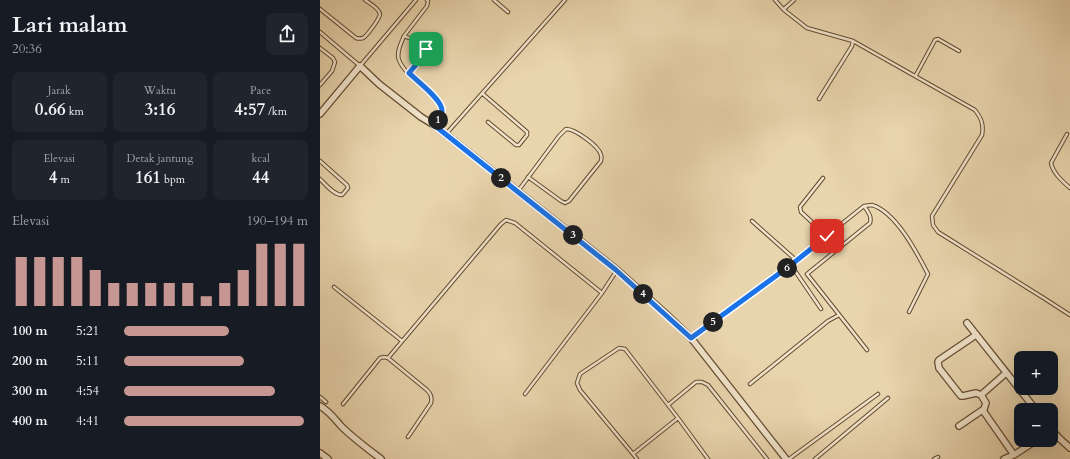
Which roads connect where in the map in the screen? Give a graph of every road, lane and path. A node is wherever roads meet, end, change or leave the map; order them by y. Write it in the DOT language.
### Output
graph roads {
  1 [pos="366,0"];
  2 [pos="416,0"];
  3 [pos="427,0"];
  4 [pos="494,0"];
  5 [pos="565,0"];
  6 [pos="775,0"];
  7 [pos="794,0"];
  8 [pos="320,9"];
  9 [pos="784,10"];
  10 [pos="508,12"];
  11 [pos="320,32"];
  12 [pos="404,36"];
  13 [pos="853,41"];
  14 [pos="320,48"];
  15 [pos="959,51"];
  16 [pos="360,66"];
  17 [pos="409,73"];
  18 [pos="916,75"];
  19 [pos="320,85"];
  20 [pos="483,94"];
  21 [pos="818,99"];
  22 [pos="320,114"];
  23 [pos="488,122"];
  24 [pos="434,125"];
  25 [pos="1067,134"];
  26 [pos="446,135"];
  27 [pos="320,161"];
  28 [pos="528,178"];
  29 [pos="823,178"];
  30 [pos="320,179"];
  31 [pos="1070,188"];
  32 [pos="517,192"];
  33 [pos="864,206"];
  34 [pos="752,221"];
  35 [pos="827,236"];
  36 [pos="797,261"];
  37 [pos="791,265"];
  38 [pos="616,270"];
  39 [pos="334,287"];
  40 [pos="602,293"];
  41 [pos="821,308"];
  42 [pos="909,312"];
  43 [pos="839,315"];
  44 [pos="1070,316"];
  45 [pos="967,323"];
  46 [pos="976,335"];
  47 [pos="691,338"];
  48 [pos="402,341"];
  49 [pos="867,350"];
  50 [pos="388,358"];
  51 [pos="1006,373"];
  52 [pos="750,384"];
  53 [pos="525,394"];
  54 [pos="878,394"];
  55 [pos="982,395"];
  56 [pos="320,397"];
  57 [pos="888,398"];
  58 [pos="326,402"];
  59 [pos="1030,403"];
  60 [pos="343,404"];
  61 [pos="668,404"];
  62 [pos="320,406"];
  63 [pos="984,409"];
  64 [pos="678,418"];
  65 [pos="959,426"];
  66 [pos="408,436"];
  67 [pos="1058,436"];
  68 [pos="1026,447"];
  69 [pos="1070,448"];
  70 [pos="320,453"];
  71 [pos="633,454"];
  72 [pos="1014,454"];
  73 [pos="938,457"];
  74 [pos="328,459"];
  75 [pos="381,459"];
  76 [pos="637,459"];
  77 [pos="708,459"];
  78 [pos="767,459"];
  79 [pos="786,459"];
  80 [pos="789,459"];
  81 [pos="815,459"];
  82 [pos="934,459"];
  83 [pos="1004,459"];
  1 -- 8 [label="lane"];
  2 -- 16 [label="lane"];
  3 -- 12 [label="lane"];
  4 -- 10 [label="lane"];
  5 -- 20 [label="lane"];
  6 -- 9 [label="lane"];
  7 -- 9 [label="lane"];
  9 -- 13 [label="lane"];
  11 -- 16 [label="lane"];
  12 -- 17 [label="lane"];
  12 -- 17 [label="lane"];
  13 -- 18 [label="lane"];
  13 -- 21 [label="lane"];
  14 -- 19 [label="lane"];
  15 -- 18 [label="lane"];
  16 -- 22 [label="street"];
  16 -- 24 [label="street"];
  17 -- 24 [label="lane"];
  18 -- 44 [label="lane"];
  20 -- 23 [label="lane"];
  20 -- 26 [label="lane"];
  24 -- 26 [label="street"];
  25 -- 31 [label="lane"];
  26 -- 32 [label="street"];
  27 -- 30 [label="lane"];
  28 -- 28 [label="lane"];
  28 -- 32 [label="lane"];
  29 -- 35 [label="lane"];
  32 -- 38 [label="street"];
  33 -- 35 [label="lane"];
  33 -- 42 [label="lane"];
  33 -- 43 [label="lane"];
  34 -- 36 [label="lane"];
  35 -- 36 [label="lane"];
  36 -- 37 [label="lane"];
  37 -- 41 [label="lane"];
  37 -- 47 [label="lane"];
  38 -- 40 [label="lane"];
  38 -- 47 [label="street"];
  39 -- 48 [label="lane"];
  40 -- 48 [label="lane"];
  40 -- 53 [label="lane"];
  43 -- 49 [label="lane"];
  43 -- 52 [label="lane"];
  45 -- 46 [label="street"];
  46 -- 51 [label="street"];
  46 -- 55 [label="street"];
  47 -- 79 [label="street"];
  48 -- 50 [label="lane"];
  50 -- 60 [label="lane"];
  50 -- 66 [label="lane"];
  51 -- 55 [label="street"];
  51 -- 59 [label="street"];
  54 -- 80 [label="lane"];
  55 -- 63 [label="street"];
  56 -- 58 [label="lane"];
  57 -- 81 [label="lane"];
  61 -- 64 [label="lane"];
  61 -- 71 [label="lane"];
  61 -- 78 [label="lane"];
  62 -- 75 [label="street"];
  63 -- 65 [label="street"];
  63 -- 72 [label="street"];
  64 -- 71 [label="lane"];
  64 -- 77 [label="lane"];
  67 -- 69 [label="street"];
  68 -- 72 [label="street"];
  70 -- 74 [label="street"];
  71 -- 76 [label="lane"];
  72 -- 83 [label="street"];
  73 -- 82 [label="lane"];
}
